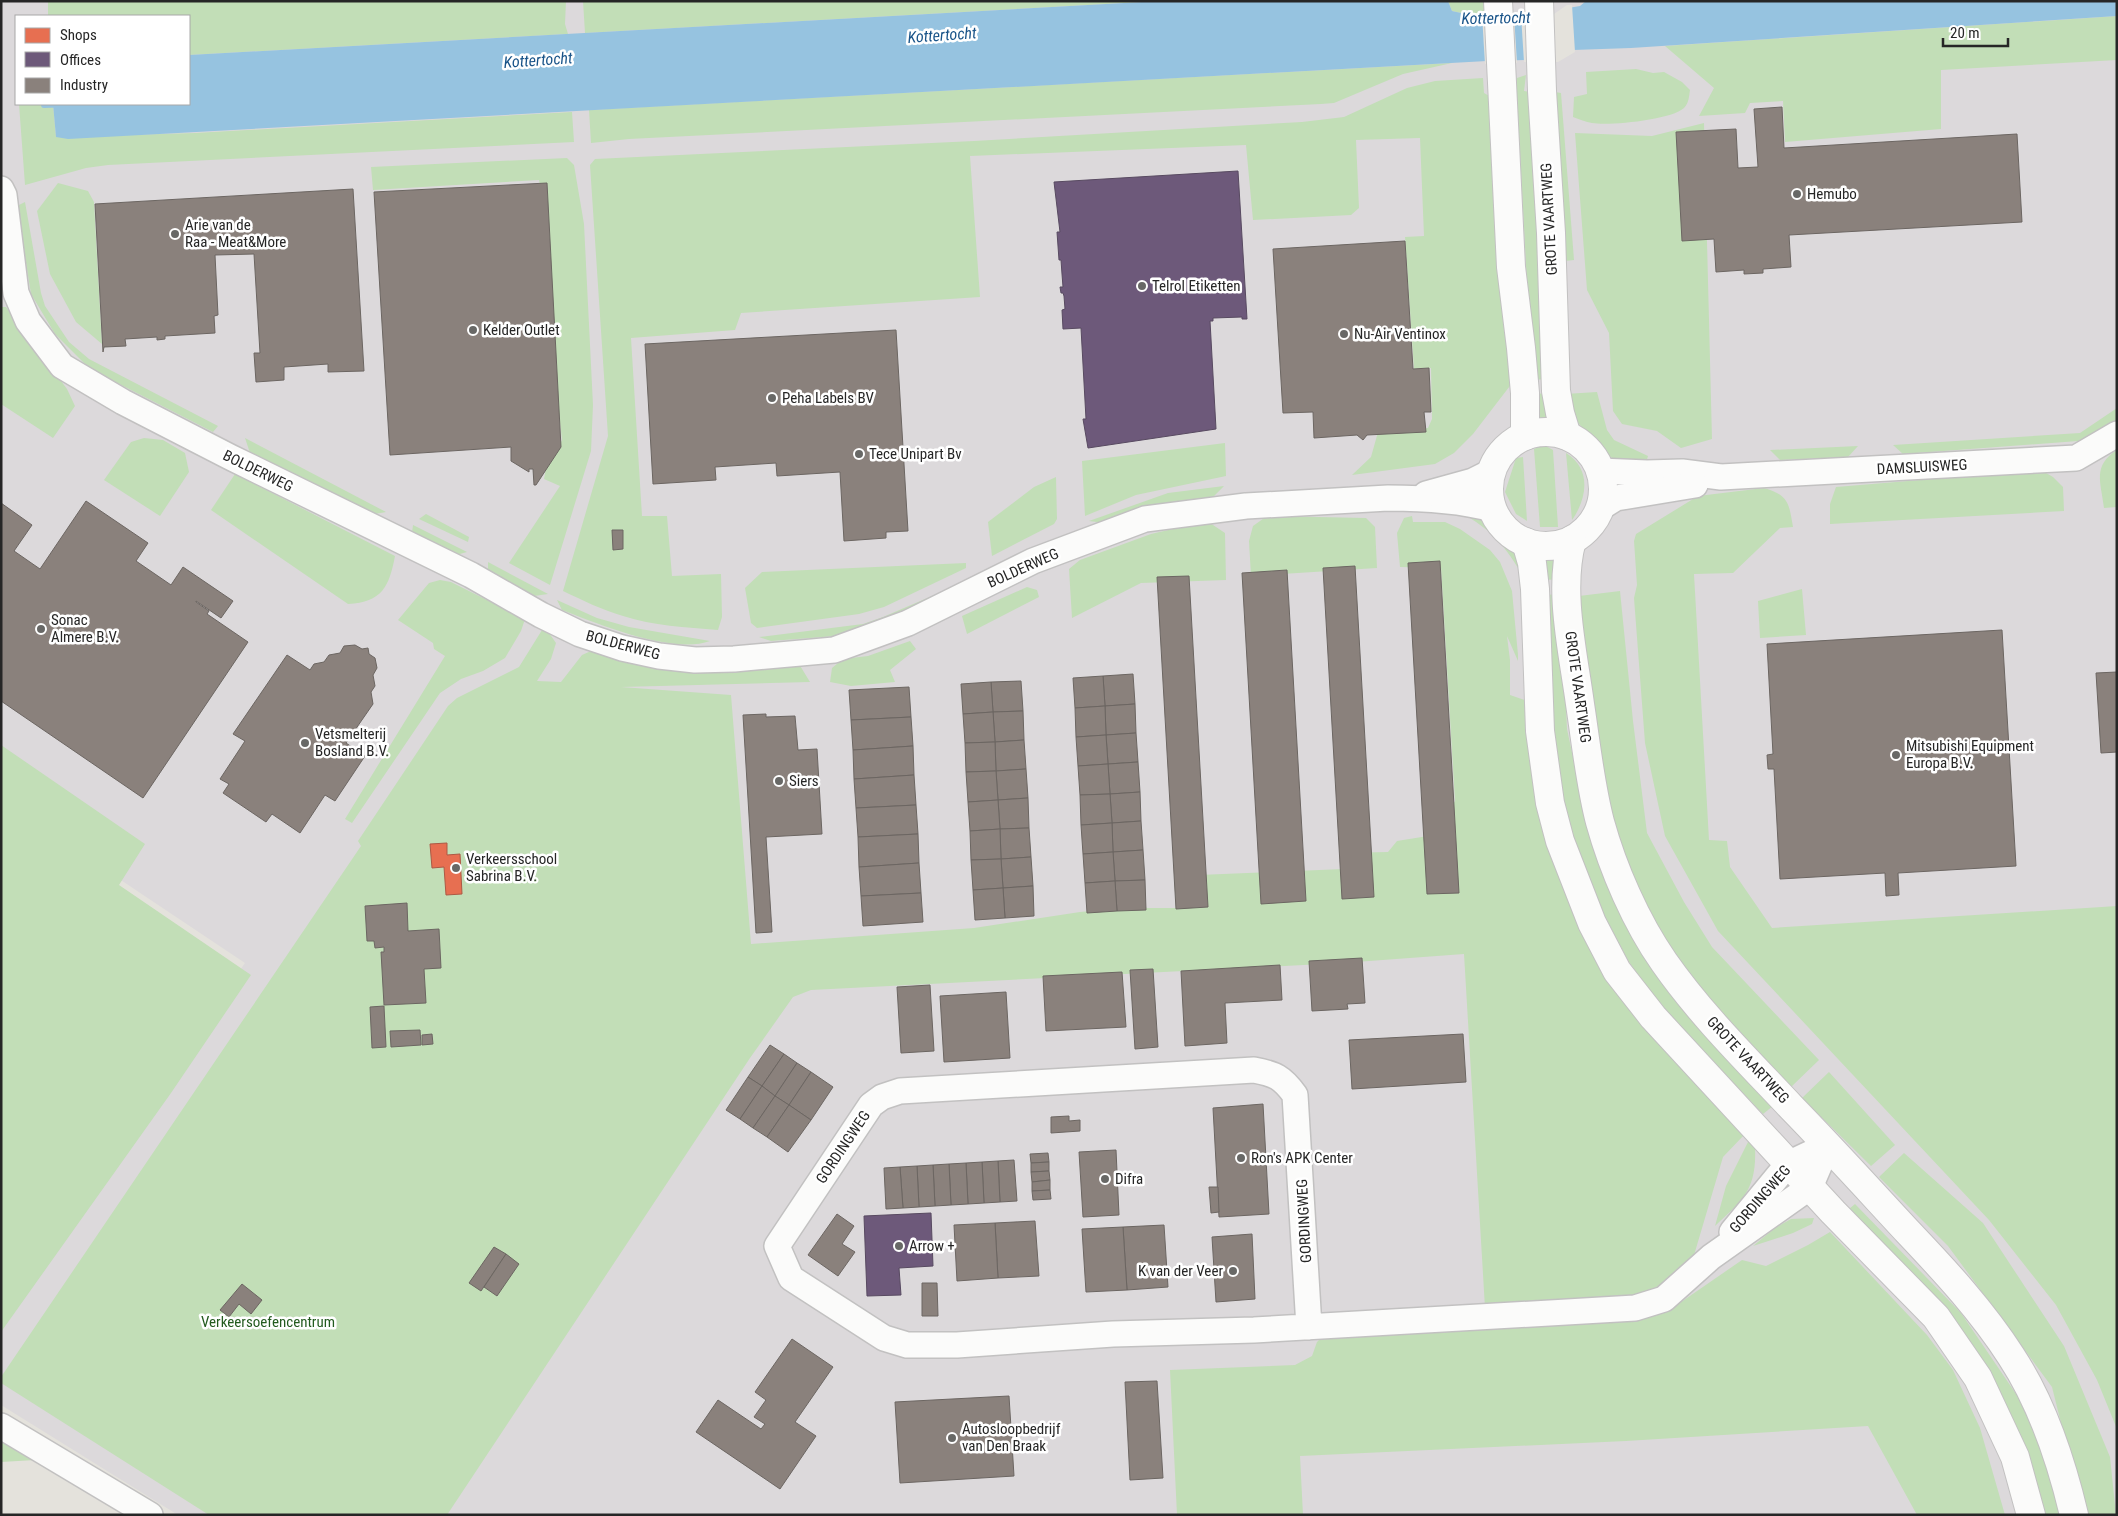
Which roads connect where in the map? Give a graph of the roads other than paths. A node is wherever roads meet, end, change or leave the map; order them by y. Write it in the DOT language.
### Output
graph roads {
  1 [pos="1498,1"];
  2 [pos="1539,1"];
  3 [pos="1,190"];
  4 [pos="2117,434"];
  5 [pos="1525,436"];
  6 [pos="1567,436"];
  7 [pos="1600,471"];
  8 [pos="1491,472"];
  9 [pos="1721,477"];
  10 [pos="1412,498"];
  11 [pos="1600,508"];
  12 [pos="1492,509"];
  13 [pos="1572,540"];
  14 [pos="1526,542"];
  15 [pos="1828,1145"];
  16 [pos="1788,1164"];
  17 [pos="1810,1187"];
  18 [pos="1711,1257"];
  19 [pos="1309,1327"];
  20 [pos="1,1426"];
  21 [pos="150,1515"];
  22 [pos="2031,1515"];
  23 [pos="2074,1515"];
  1 -- 5 [label="main road"];
  2 -- 6 [label="main road, GROTE VAARTWEG"];
  3 -- 10 [label="street, BOLDERWEG"];
  4 -- 9 [label="street, DAMSLUISWEG"];
  5 -- 6 [label="main road"];
  5 -- 8 [label="main road"];
  6 -- 7 [label="main road"];
  7 -- 9 [label="street, DAMSLUISWEG"];
  7 -- 11 [label="main road"];
  8 -- 10 [label="street, BOLDERWEG"];
  8 -- 12 [label="main road"];
  9 -- 11 [label="street, DAMSLUISWEG"];
  10 -- 12 [label="street, BOLDERWEG"];
  11 -- 13 [label="main road"];
  12 -- 14 [label="main road"];
  13 -- 14 [label="main road"];
  13 -- 15 [label="main road, GROTE VAARTWEG"];
  14 -- 16 [label="main road"];
  15 -- 16 [label="street, GORDINGWEG"];
  15 -- 17 [label="street, GORDINGWEG"];
  15 -- 23 [label="main road, GROTE VAARTWEG"];
  16 -- 17 [label="main road"];
  16 -- 18 [label="street, GORDINGWEG"];
  17 -- 18 [label="street, GORDINGWEG"];
  17 -- 22 [label="main road"];
  18 -- 19 [label="street, GORDINGWEG"];
  19 -- 19 [label="street, GORDINGWEG"];
  20 -- 21 [label="street"];
}
